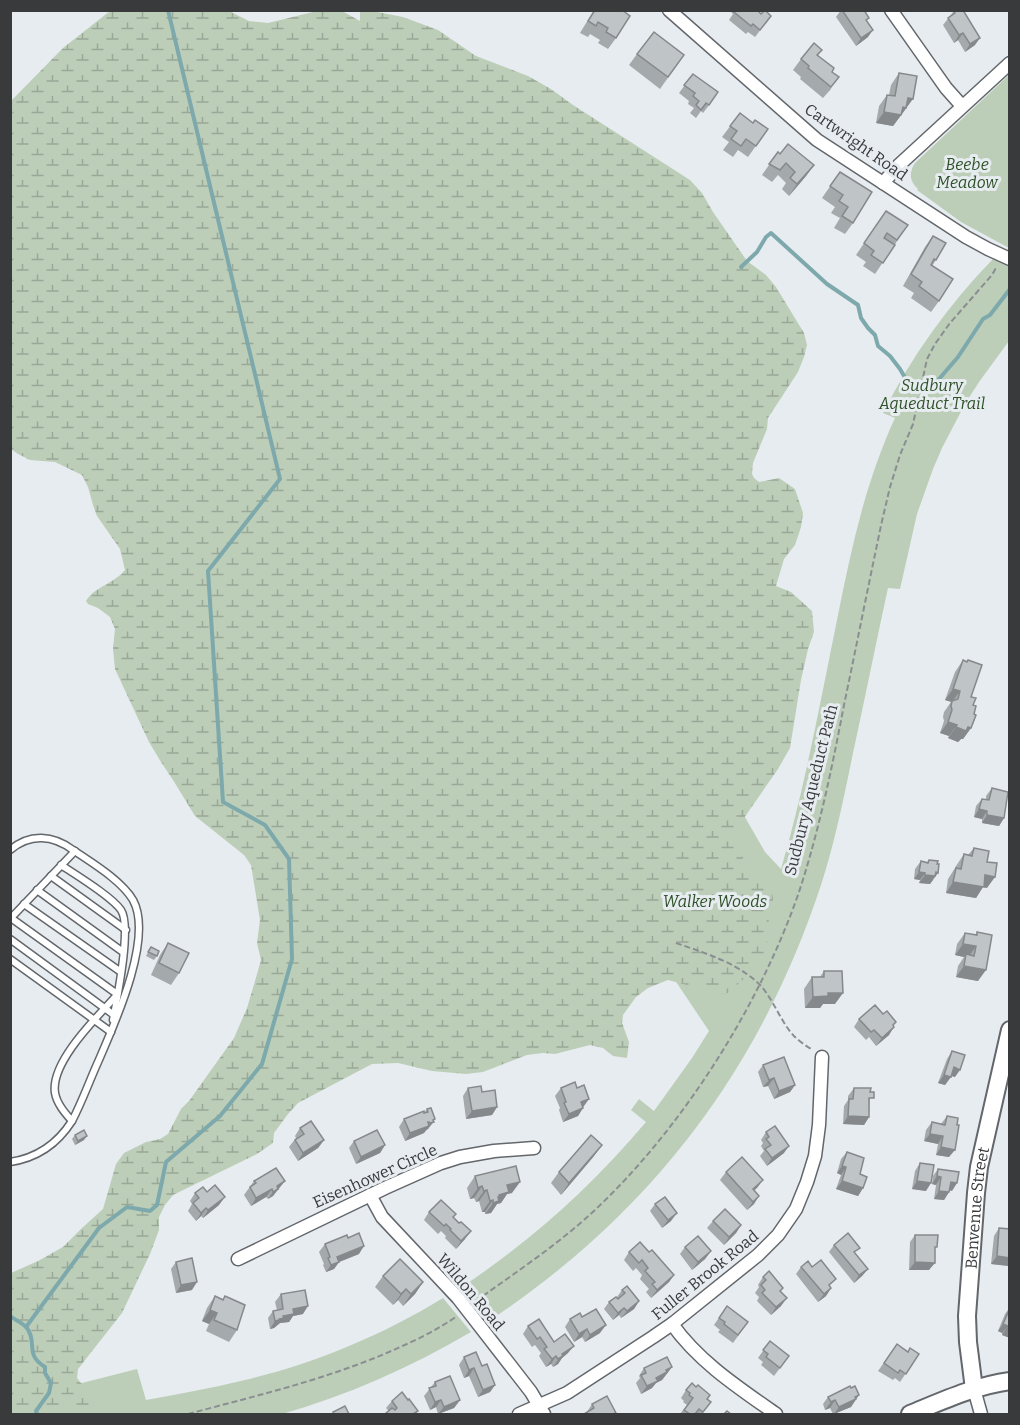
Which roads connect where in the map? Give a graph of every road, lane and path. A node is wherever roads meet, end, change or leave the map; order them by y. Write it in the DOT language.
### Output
graph roads {
  1 [pos="669,10"];
  2 [pos="891,10"];
  3 [pos="1010,63"];
  4 [pos="962,106"];
  5 [pos="883,183"];
  6 [pos="1006,258"];
  7 [pos="10,850"];
  8 [pos="75,851"];
  9 [pos="61,865"];
  10 [pos="51,876"];
  11 [pos="37,890"];
  12 [pos="24,904"];
  13 [pos="11,919"];
  14 [pos="126,930"];
  15 [pos="10,939"];
  16 [pos="676,944"];
  17 [pos="123,952"];
  18 [pos="10,959"];
  19 [pos="121,972"];
  20 [pos="130,980"];
  21 [pos="759,985"];
  22 [pos="117,994"];
  23 [pos="105,1008"];
  24 [pos="114,1015"];
  25 [pos="95,1020"];
  26 [pos="1010,1030"];
  27 [pos="111,1032"];
  28 [pos="822,1057"];
  29 [pos="72,1121"];
  30 [pos="534,1148"];
  31 [pos="10,1162"];
  32 [pos="370,1195"];
  33 [pos="238,1259"];
  34 [pos="466,1309"];
  35 [pos="672,1324"];
  36 [pos="1010,1381"];
  37 [pos="974,1389"];
  38 [pos="542,1410"];
  39 [pos="188,1414"];
  40 [pos="519,1414"];
  41 [pos="776,1414"];
  42 [pos="910,1414"];
  43 [pos="981,1414"];
  1 -- 5 [label="street, Cartwright Road"];
  2 -- 4 [label="street"];
  3 -- 4 [label="street"];
  4 -- 5 [label="street"];
  5 -- 6 [label="street, Cartwright Road"];
  6 -- 21 [label="path, Sudbury Aqueduct Path"];
  7 -- 8 [label="lane"];
  8 -- 9 [label="lane"];
  8 -- 20 [label="lane"];
  9 -- 10 [label="lane"];
  9 -- 14 [label="lane"];
  10 -- 11 [label="lane"];
  10 -- 14 [label="lane"];
  11 -- 12 [label="lane"];
  11 -- 17 [label="lane"];
  12 -- 13 [label="lane"];
  12 -- 19 [label="lane"];
  13 -- 22 [label="lane"];
  14 -- 17 [label="lane"];
  15 -- 23 [label="lane"];
  16 -- 21 [label="path"];
  17 -- 19 [label="lane"];
  18 -- 25 [label="lane"];
  19 -- 22 [label="lane"];
  20 -- 22 [label="lane"];
  20 -- 27 [label="lane"];
  21 -- 28 [label="path"];
  21 -- 34 [label="path, Sudbury Aqueduct Path"];
  22 -- 23 [label="lane"];
  22 -- 24 [label="lane"];
  23 -- 24 [label="lane"];
  23 -- 25 [label="lane"];
  24 -- 27 [label="lane"];
  25 -- 27 [label="lane"];
  25 -- 29 [label="lane"];
  26 -- 37 [label="street, Benvenue Street"];
  27 -- 29 [label="lane"];
  28 -- 35 [label="street, Fuller Brook Road"];
  29 -- 31 [label="lane"];
  30 -- 32 [label="street, Eisenhower Circle"];
  32 -- 33 [label="street, Eisenhower Circle"];
  32 -- 34 [label="street, Wildon Road"];
  34 -- 38 [label="street, Wildon Road"];
  34 -- 39 [label="path, Sudbury Aqueduct Path"];
  35 -- 38 [label="street, Fuller Brook Road"];
  35 -- 41 [label="street"];
  36 -- 37 [label="street"];
  37 -- 42 [label="street"];
  37 -- 43 [label="street"];
  38 -- 40 [label="street, Fuller Brook Road"];
}
